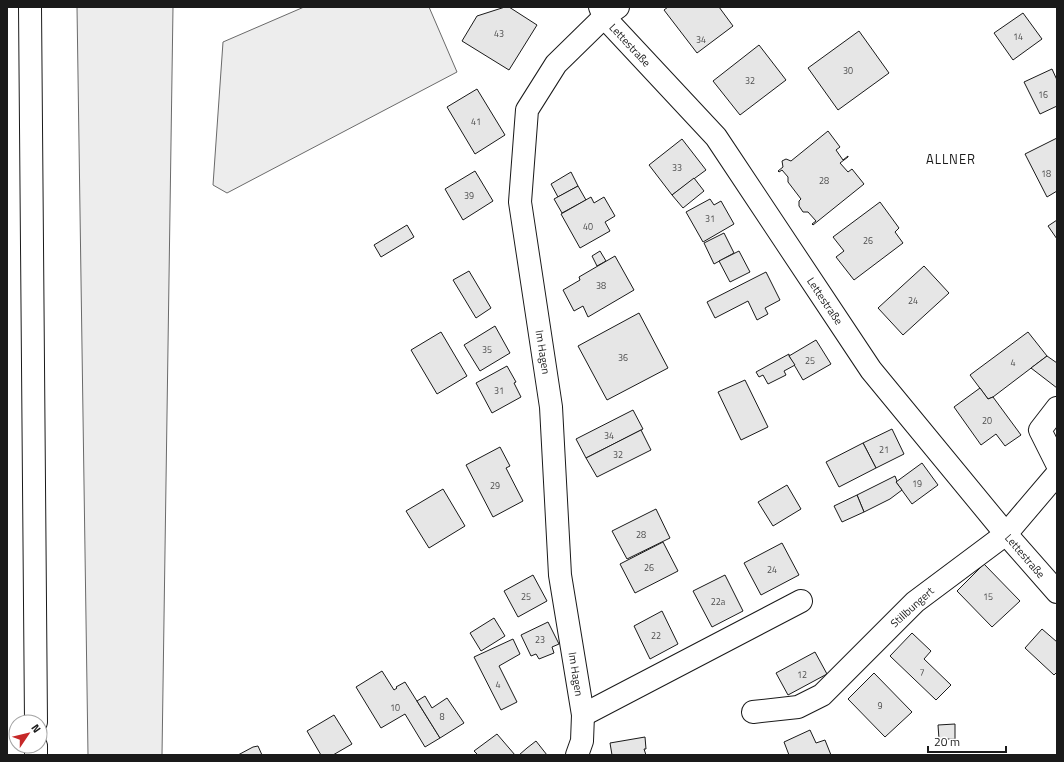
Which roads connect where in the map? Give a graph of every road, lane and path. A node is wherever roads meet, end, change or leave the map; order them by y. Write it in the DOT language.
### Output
graph roads {
  1 [pos="30,7"];
  2 [pos="607,10"];
  3 [pos="1057,408"];
  4 [pos="1057,464"];
  5 [pos="1057,474"];
  6 [pos="1006,534"];
  7 [pos="1057,592"];
  8 [pos="801,601"];
  9 [pos="753,712"];
  10 [pos="36,714"];
  11 [pos="582,715"];
  12 [pos="577,755"];
  1 -- 10 [label="main road"];
  2 -- 6 [label="main road, Lettestraße"];
  2 -- 11 [label="main road, Im Hagen"];
  3 -- 4 [label="main road"];
  5 -- 6 [label="main road, Stillbungert"];
  6 -- 7 [label="main road, Lettestraße"];
  6 -- 9 [label="main road, Stillbungert"];
  8 -- 11 [label="main road, Im Hagen"];
  11 -- 12 [label="main road, Im Hagen"];
}
